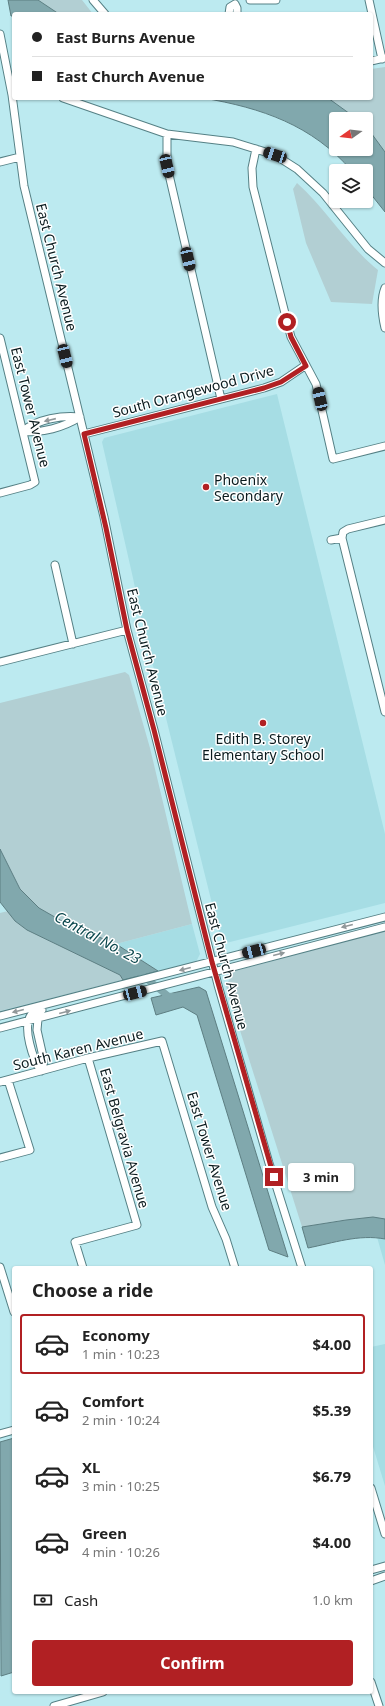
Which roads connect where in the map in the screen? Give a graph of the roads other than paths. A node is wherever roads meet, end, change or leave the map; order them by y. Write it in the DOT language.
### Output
graph roads {
  1 [pos="93,0"];
  2 [pos="250,0"];
  3 [pos="276,0"];
  4 [pos="372,1"];
  5 [pos="235,2"];
  6 [pos="103,12"];
  7 [pos="230,12"];
  8 [pos="237,12"];
  9 [pos="0,34"];
  10 [pos="384,59"];
  11 [pos="373,61"];
  12 [pos="12,89"];
  13 [pos="14,100"];
  14 [pos="69,100"];
  15 [pos="167,134"];
  16 [pos="256,149"];
  17 [pos="20,157"];
  18 [pos="0,162"];
  19 [pos="385,263"];
  20 [pos="385,288"];
  21 [pos="385,328"];
  22 [pos="0,338"];
  23 [pos="306,366"];
  24 [pos="221,399"];
  25 [pos="80,417"];
  26 [pos="23,431"];
  27 [pos="84,434"];
  28 [pos="385,446"];
  29 [pos="0,493"];
  30 [pos="385,520"];
  31 [pos="342,535"];
  32 [pos="331,540"];
  33 [pos="55,565"];
  34 [pos="127,630"];
  35 [pos="73,644"];
  36 [pos="0,662"];
  37 [pos="385,712"];
  38 [pos="385,916"];
  39 [pos="385,923"];
  40 [pos="385,927"];
  41 [pos="317,945"];
  42 [pos="212,962"];
  43 [pos="214,971"];
  44 [pos="94,993"];
  45 [pos="0,1016"];
  46 [pos="38,1019"];
  47 [pos="28,1022"];
  48 [pos="0,1028"];
  49 [pos="162,1042"];
  50 [pos="88,1058"];
  51 [pos="41,1071"];
  52 [pos="8,1080"];
  53 [pos="0,1082"];
  54 [pos="0,1158"];
  55 [pos="82,1266"];
  56 [pos="234,1266"];
  57 [pos="301,1266"];
  58 [pos="0,1267"];
  59 [pos="12,1306"];
  60 [pos="12,1431"];
  61 [pos="0,1434"];
  62 [pos="373,1495"];
  63 [pos="385,1534"];
  64 [pos="385,1566"];
  65 [pos="373,1569"];
  66 [pos="385,1576"];
  67 [pos="373,1580"];
  68 [pos="373,1689"];
  69 [pos="96,1694"];
  70 [pos="54,1706"];
  71 [pos="378,1706"];
  1 -- 6 [label="street"];
  2 -- 3 [label="street"];
  4 -- 10 [label="street"];
  5 -- 7 [label="street"];
  5 -- 8 [label="street"];
  9 -- 12 [label="street, East Church Avenue"];
  10 -- 11 [label="street"];
  13 -- 17 [label="street, East Church Avenue"];
  14 -- 15 [label="street"];
  15 -- 16 [label="street"];
  15 -- 24 [label="street"];
  16 -- 19 [label="street"];
  16 -- 23 [label="street"];
  17 -- 18 [label="street"];
  17 -- 25 [label="street, East Church Avenue"];
  20 -- 21 [label="street"];
  22 -- 26 [label="street, East Tower Avenue"];
  23 -- 24 [label="street, South Orangewood Drive"];
  23 -- 28 [label="street"];
  24 -- 27 [label="street, South Orangewood Drive"];
  25 -- 26 [label="street"];
  25 -- 27 [label="street, East Church Avenue"];
  26 -- 29 [label="street, East Tower Avenue"];
  27 -- 34 [label="street, East Church Avenue"];
  30 -- 31 [label="street"];
  31 -- 32 [label="street"];
  31 -- 37 [label="street"];
  33 -- 35 [label="street"];
  34 -- 35 [label="street"];
  34 -- 42 [label="street, East Church Avenue"];
  35 -- 36 [label="street"];
  38 -- 42 [label="street, one-way"];
  39 -- 41 [label="street"];
  40 -- 41 [label="street"];
  43 -- 41 [label="street, one-way"];
  42 -- 43 [label="street, East Church Avenue"];
  42 -- 44 [label="street, one-way"];
  46 -- 43 [label="street, one-way"];
  43 -- 57 [label="street, East Church Avenue"];
  44 -- 45 [label="street, one-way"];
  44 -- 47 [label="street"];
  46 -- 47 [label="street"];
  46 -- 51 [label="street"];
  47 -- 48 [label="street"];
  47 -- 51 [label="street"];
  49 -- 50 [label="street, South Karen Avenue"];
  49 -- 56 [label="street, East Tower Avenue"];
  50 -- 51 [label="street, South Karen Avenue"];
  50 -- 55 [label="street, East Belgravia Avenue"];
  51 -- 52 [label="street, South Karen Avenue"];
  52 -- 53 [label="street, South Karen Avenue"];
  52 -- 54 [label="street"];
  58 -- 59 [label="street"];
  60 -- 61 [label="street"];
  62 -- 63 [label="street"];
  64 -- 65 [label="street"];
  66 -- 67 [label="street"];
  68 -- 71 [label="street"];
  69 -- 70 [label="street"];
}
